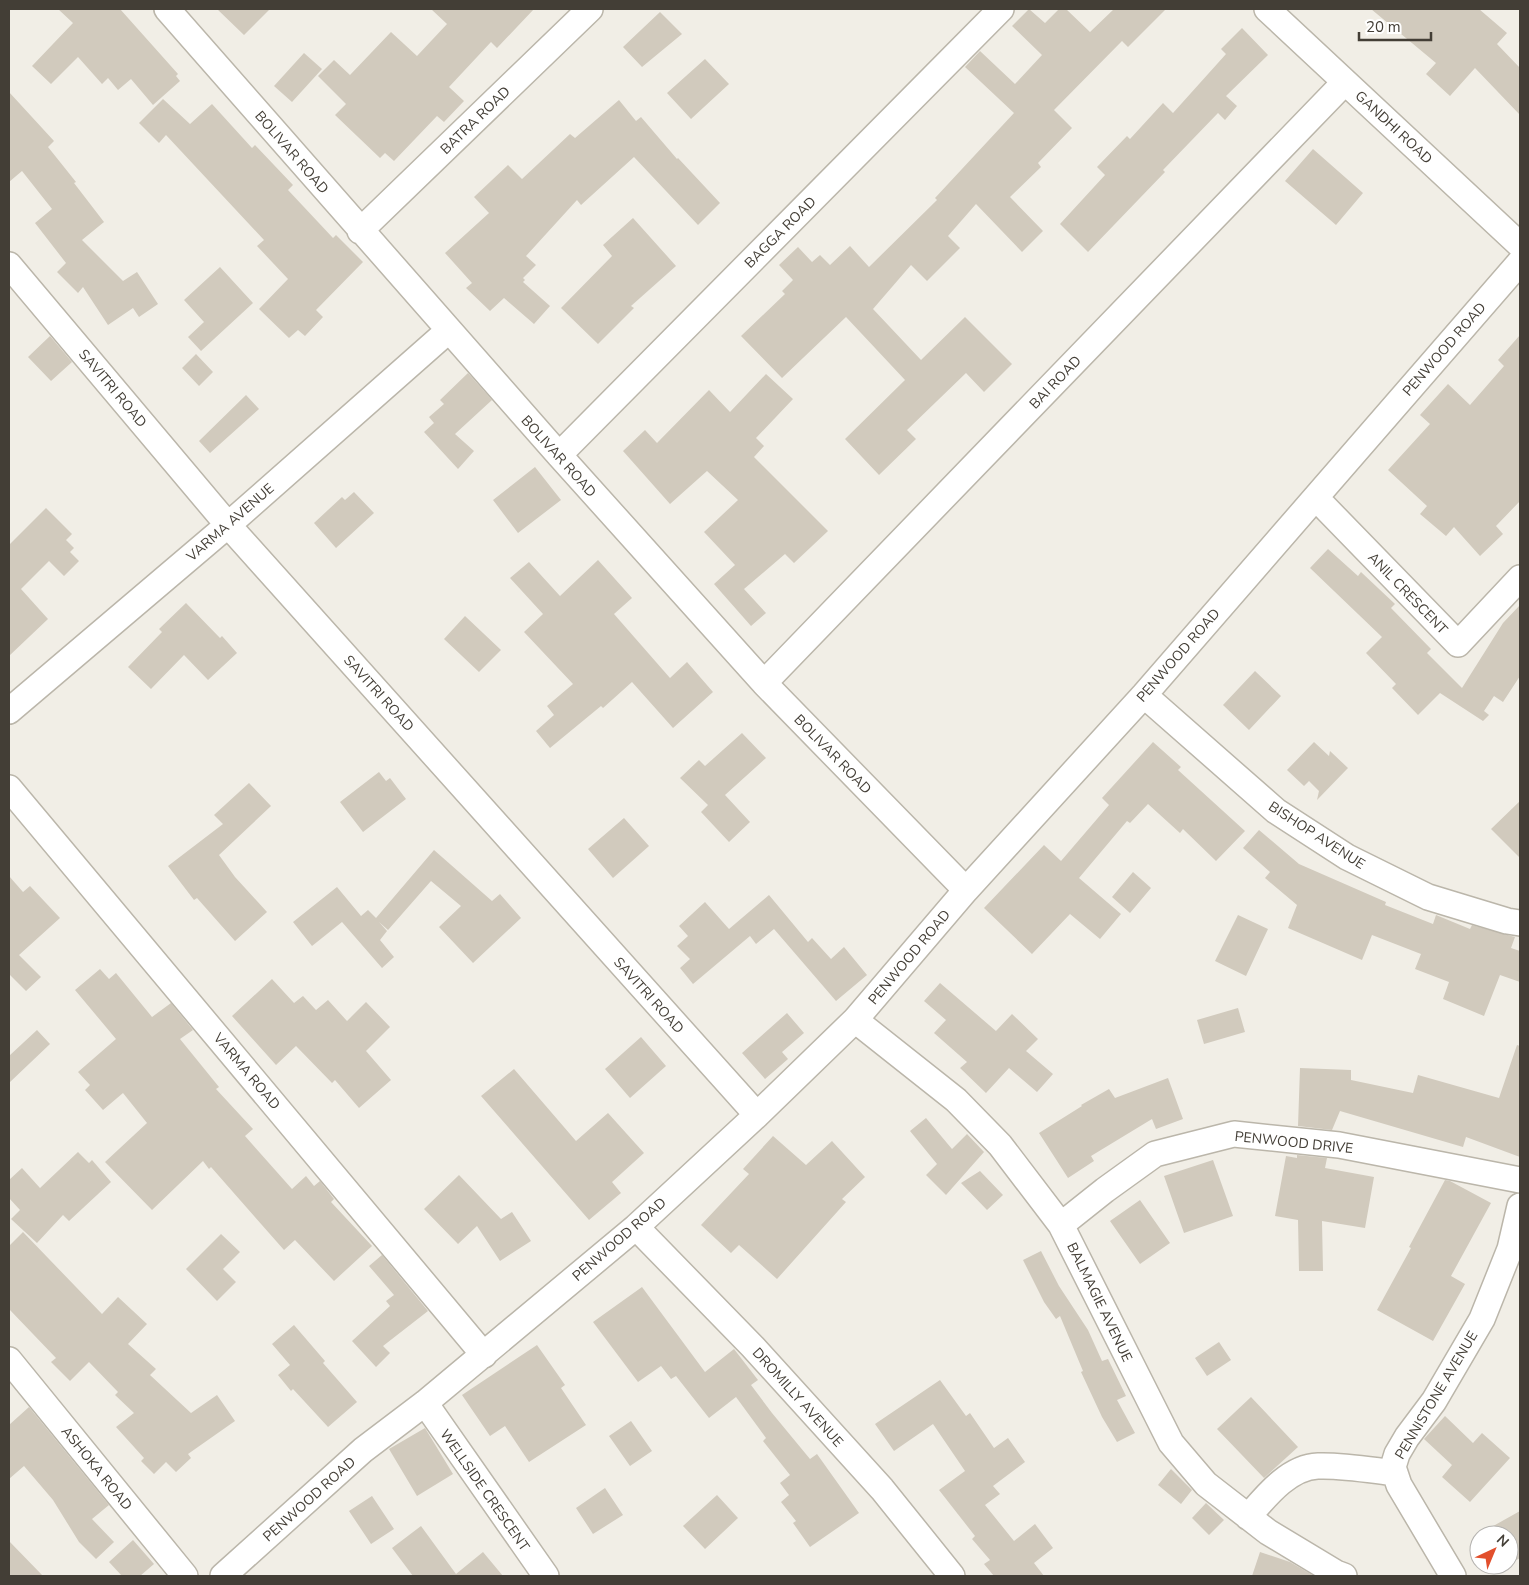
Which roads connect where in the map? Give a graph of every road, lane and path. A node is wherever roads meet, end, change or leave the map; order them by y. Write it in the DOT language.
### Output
graph roads {
  1 [pos="590,9"];
  2 [pos="1001,9"];
  3 [pos="1267,9"];
  4 [pos="180,14"];
  5 [pos="1345,82"];
  6 [pos="360,232"];
  7 [pos="1520,246"];
  8 [pos="1520,262"];
  9 [pos="9,265"];
  10 [pos="449,330"];
  11 [pos="559,455"];
  12 [pos="1316,498"];
  13 [pos="228,525"];
  14 [pos="1520,578"];
  15 [pos="764,683"];
  16 [pos="1144,695"];
  17 [pos="9,712"];
  18 [pos="9,788"];
  19 [pos="966,890"];
  20 [pos="1520,923"];
  21 [pos="855,1020"];
  22 [pos="757,1115"];
  23 [pos="1520,1180"];
  24 [pos="1520,1206"];
  25 [pos="1061,1225"];
  26 [pos="636,1227"];
  27 [pos="484,1355"];
  28 [pos="9,1360"];
  29 [pos="425,1403"];
  30 [pos="1395,1472"];
  31 [pos="1248,1517"];
  32 [pos="1339,1575"];
  33 [pos="185,1576"];
  34 [pos="223,1576"];
  35 [pos="546,1576"];
  36 [pos="952,1576"];
  37 [pos="1453,1576"];
  1 -- 6 [label="street, BATRA ROAD"];
  2 -- 11 [label="street, BAGGA ROAD"];
  3 -- 5 [label="street, GANDHI ROAD"];
  4 -- 6 [label="street, BOLIVAR ROAD"];
  5 -- 7 [label="street, GANDHI ROAD"];
  5 -- 15 [label="street, BAI ROAD"];
  6 -- 10 [label="street, BOLIVAR ROAD"];
  8 -- 12 [label="street, PENWOOD ROAD"];
  9 -- 13 [label="street, SAVITRI ROAD"];
  10 -- 11 [label="street, BOLIVAR ROAD"];
  10 -- 13 [label="street, VARMA AVENUE"];
  11 -- 15 [label="street, BOLIVAR ROAD"];
  12 -- 14 [label="street, ANIL CRESCENT"];
  12 -- 16 [label="street, PENWOOD ROAD"];
  13 -- 17 [label="street, VARMA AVENUE"];
  13 -- 22 [label="street, SAVITRI ROAD"];
  15 -- 19 [label="street, BOLIVAR ROAD"];
  16 -- 19 [label="street, PENWOOD ROAD"];
  16 -- 20 [label="street, BISHOP AVENUE"];
  18 -- 27 [label="street, VARMA ROAD"];
  19 -- 21 [label="street, PENWOOD ROAD"];
  21 -- 22 [label="street, PENWOOD ROAD"];
  21 -- 25 [label="street, BALMAGIE AVENUE"];
  22 -- 26 [label="street, PENWOOD ROAD"];
  23 -- 25 [label="street, PENWOOD DRIVE"];
  24 -- 30 [label="street, PENNISTONE AVENUE"];
  25 -- 31 [label="street, BALMAGIE AVENUE"];
  26 -- 27 [label="street, PENWOOD ROAD"];
  26 -- 36 [label="street, DROMILLY AVENUE"];
  27 -- 29 [label="street, PENWOOD ROAD"];
  28 -- 33 [label="street, ASHOKA ROAD"];
  29 -- 34 [label="street, PENWOOD ROAD"];
  29 -- 35 [label="street, WELLSIDE CRESCENT"];
  30 -- 31 [label="street"];
  30 -- 37 [label="street, PENNISTONE AVENUE"];
  31 -- 32 [label="street, BALMAGIE AVENUE"];
}
